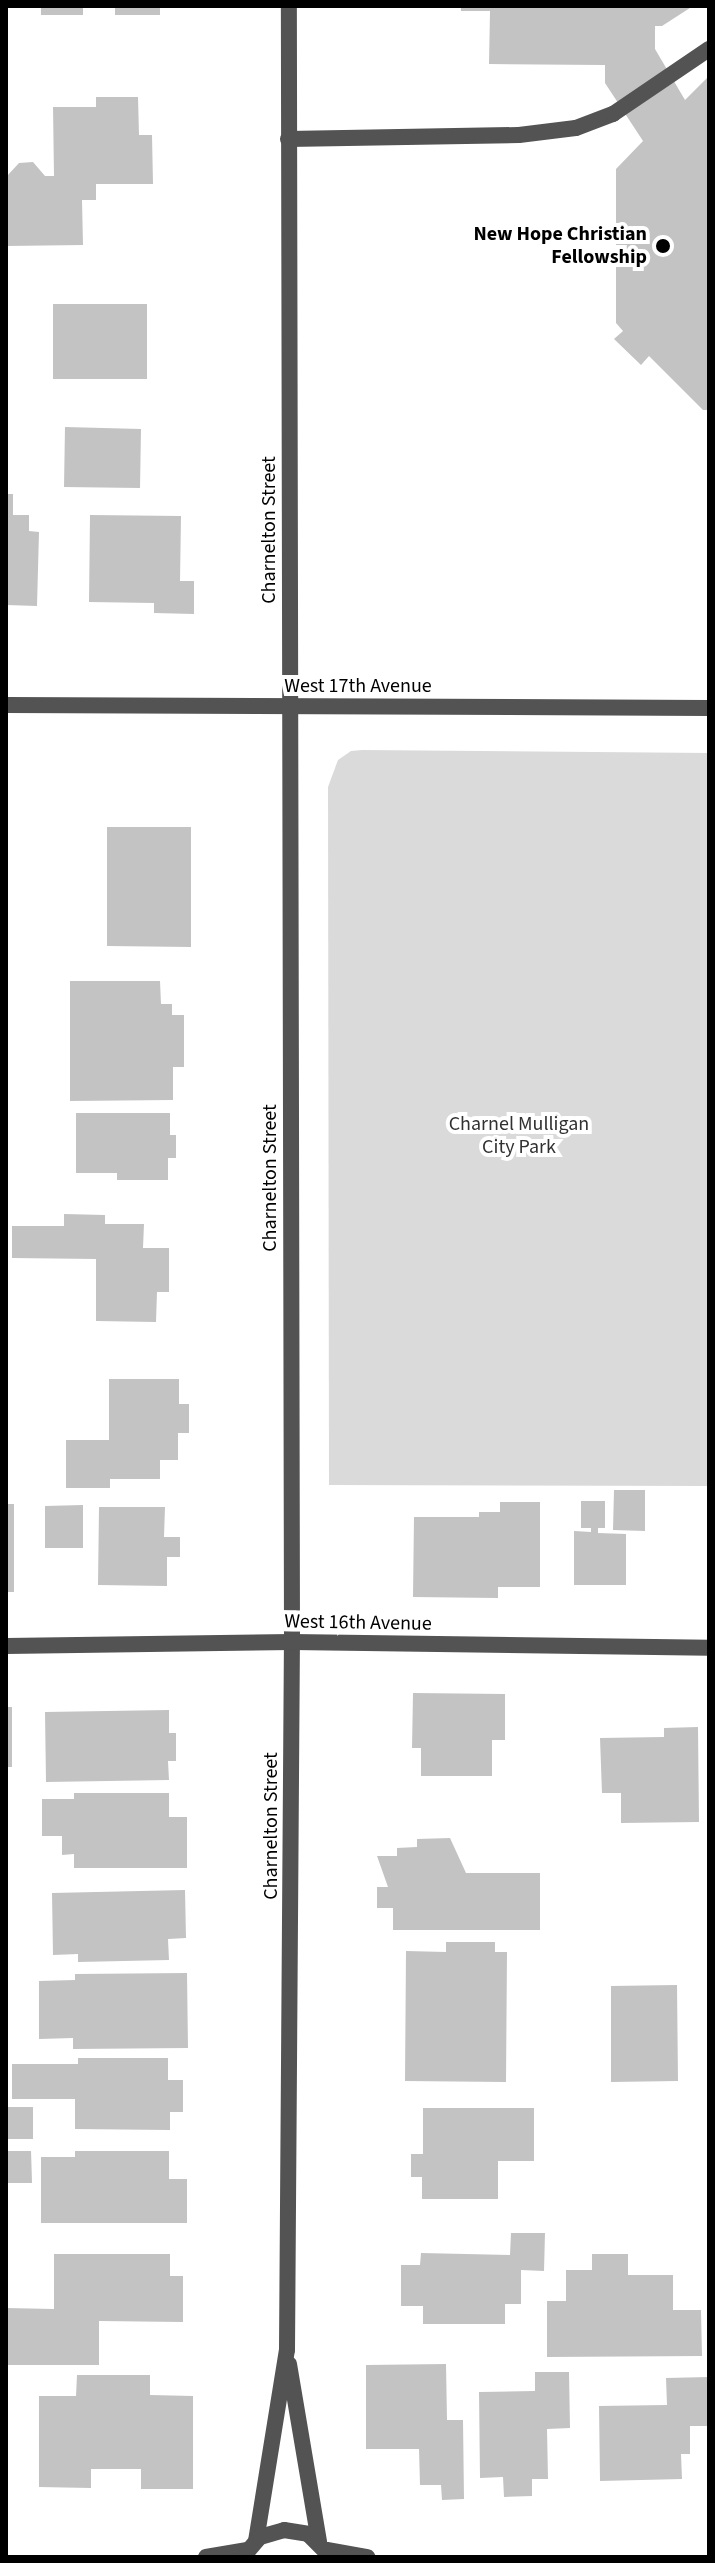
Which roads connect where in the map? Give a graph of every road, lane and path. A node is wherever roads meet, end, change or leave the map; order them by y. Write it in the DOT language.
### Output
graph roads {
  1 [pos="289,6"];
  2 [pos="709,49"];
  3 [pos="288,139"];
  4 [pos="6,705"];
  5 [pos="289,706"];
  6 [pos="709,708"];
  7 [pos="292,1642"];
  8 [pos="6,1646"];
  9 [pos="709,1648"];
  10 [pos="287,2350"];
  11 [pos="248,2549"];
  12 [pos="326,2549"];
  13 [pos="206,2557"];
  14 [pos="367,2557"];
  1 -- 3 [label="street, Charnelton Street"];
  2 -- 3 [label="street"];
  3 -- 5 [label="street, Charnelton Street"];
  4 -- 5 [label="street, West 17th Avenue"];
  5 -- 6 [label="street, West 17th Avenue"];
  5 -- 7 [label="street, Charnelton Street"];
  7 -- 8 [label="street, West 16th Avenue"];
  7 -- 9 [label="street, West 16th Avenue"];
  7 -- 10 [label="street, Charnelton Street"];
  10 -- 11 [label="street, Charnelton Street"];
  10 -- 12 [label="street, Charnelton Street"];
  11 -- 12 [label="street"];
  11 -- 13 [label="street"];
  12 -- 14 [label="street"];
}
